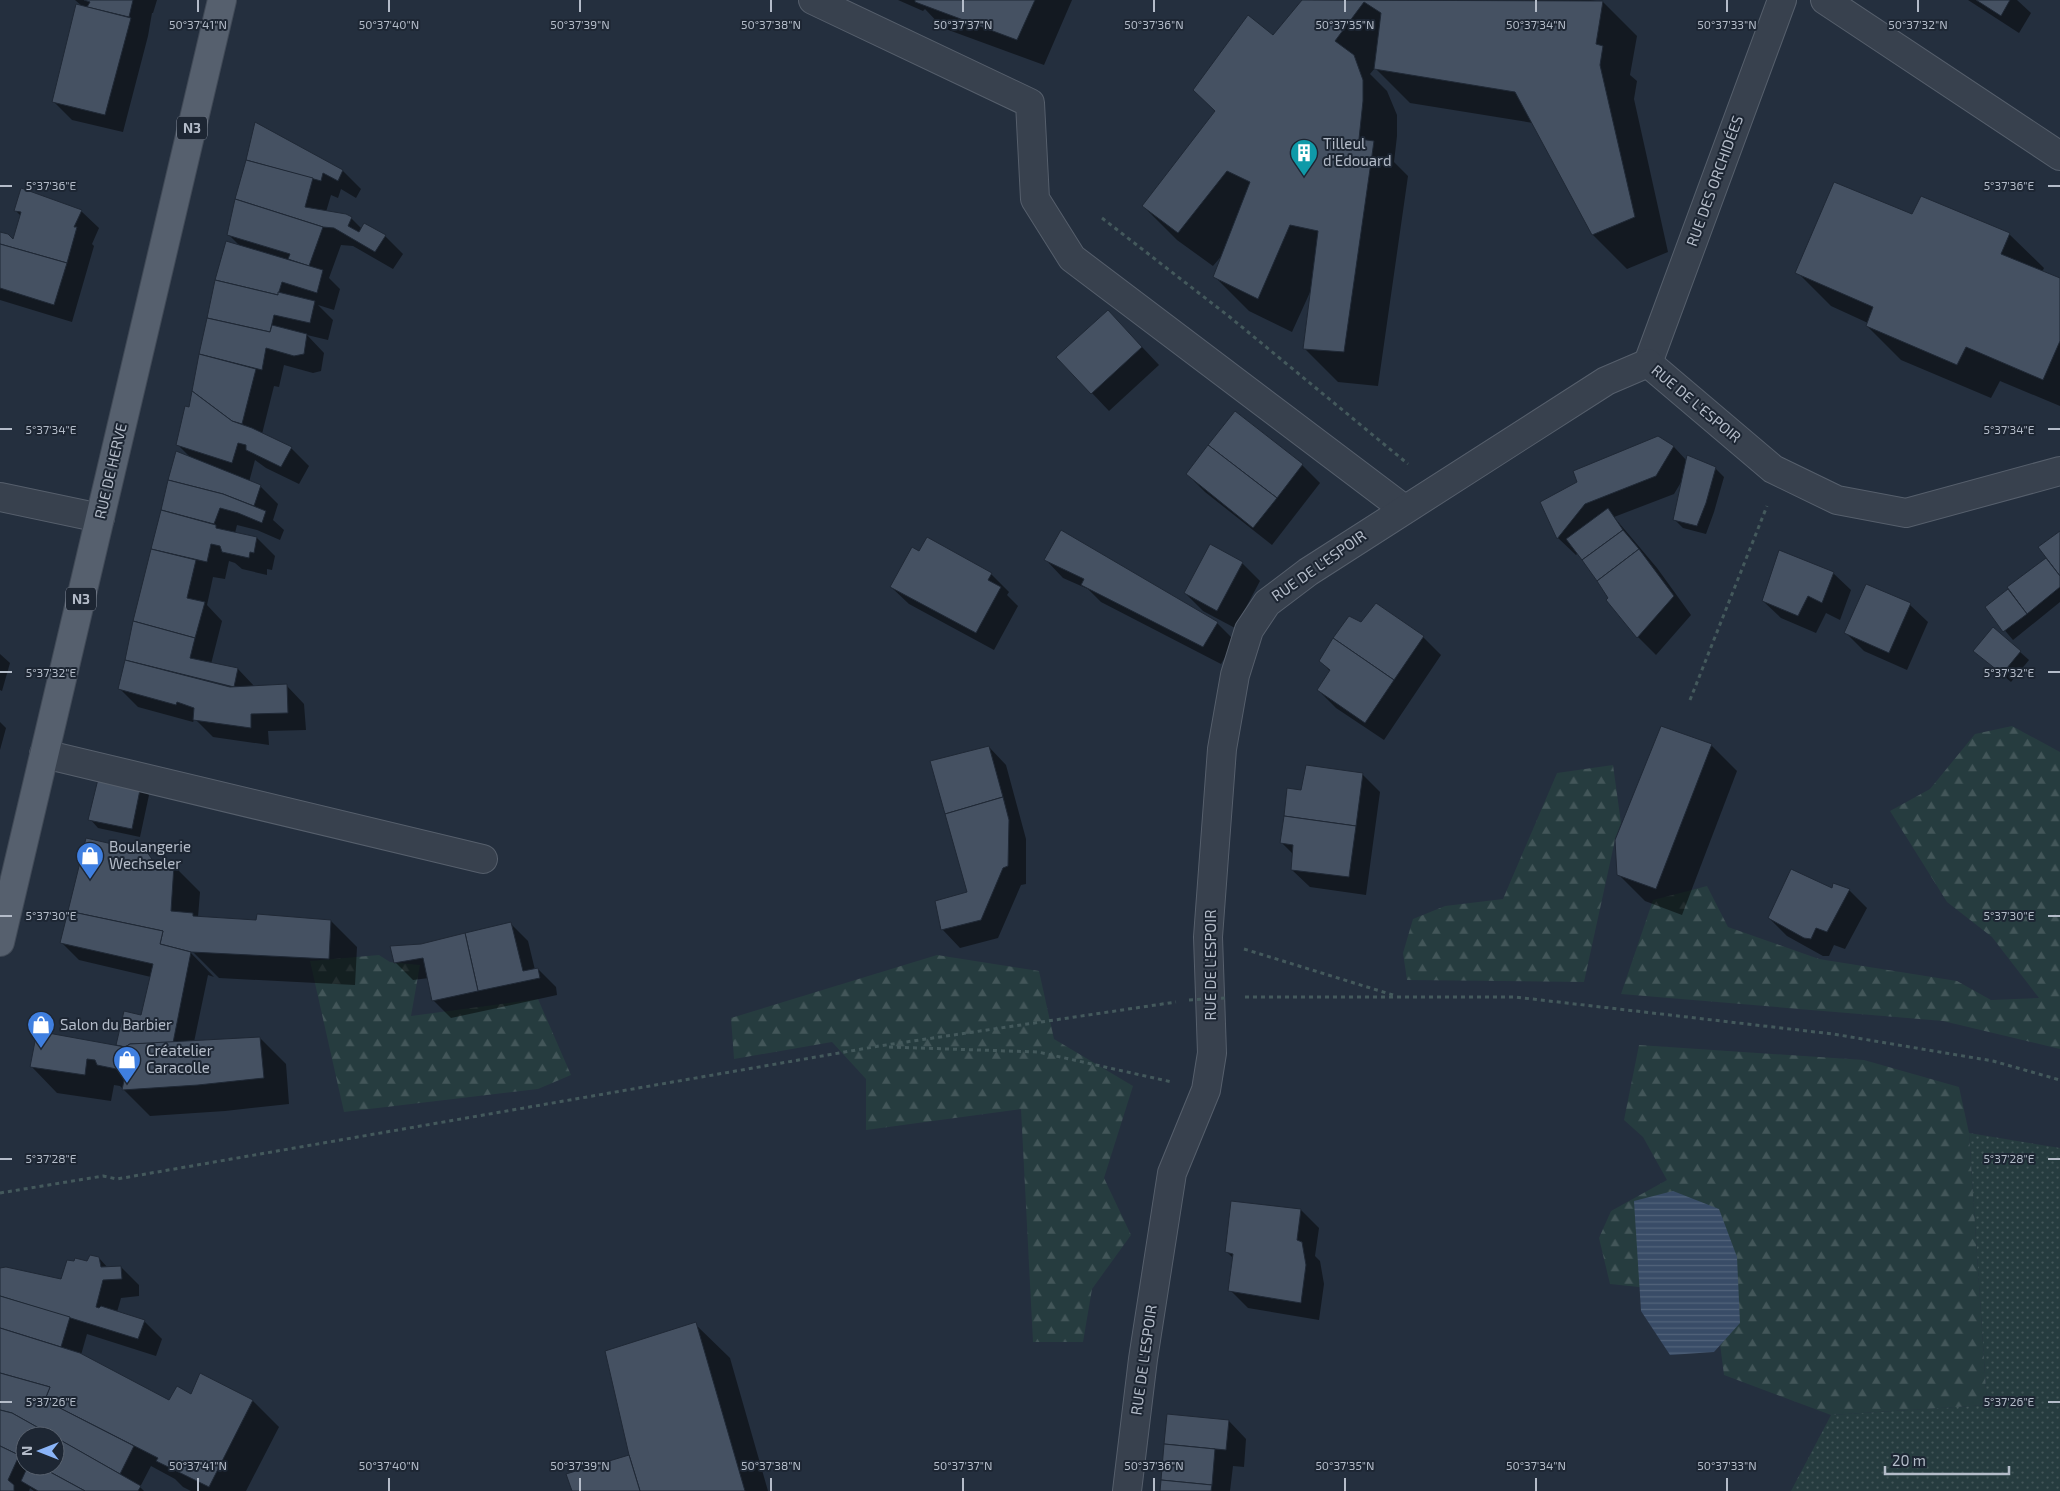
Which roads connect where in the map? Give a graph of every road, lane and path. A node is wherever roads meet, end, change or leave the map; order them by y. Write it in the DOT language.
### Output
graph roads {
  1 [pos="222,0"];
  2 [pos="813,0"];
  3 [pos="1782,0"];
  4 [pos="1825,0"];
  5 [pos="2060,156"];
  6 [pos="1102,218"];
  7 [pos="1648,363"];
  8 [pos="2060,471"];
  9 [pos="1780,472"];
  10 [pos="1437,488"];
  11 [pos="0,497"];
  12 [pos="1404,509"];
  13 [pos="100,518"];
  14 [pos="1690,700"];
  15 [pos="44,754"];
  16 [pos="483,859"];
  17 [pos="1208,938"];
  18 [pos="0,942"];
  19 [pos="1398,997"];
  20 [pos="879,1046"];
  21 [pos="2060,1080"];
  22 [pos="1206,1090"];
  23 [pos="0,1193"];
  24 [pos="1127,1491"];
  1 -- 13 [label="main road, RUE DE HERVE / N3"];
  2 -- 12 [label="street"];
  3 -- 7 [label="street, RUE DES ORCHIDÉES"];
  4 -- 5 [label="street"];
  6 -- 10 [label="path"];
  7 -- 9 [label="street, RUE DE L'ESPOIR"];
  7 -- 10 [label="street, RUE DE L'ESPOIR"];
  8 -- 9 [label="street, RUE DE L'ESPOIR"];
  9 -- 14 [label="path"];
  10 -- 12 [label="street, RUE DE L'ESPOIR"];
  11 -- 13 [label="street"];
  12 -- 17 [label="street, RUE DE L'ESPOIR"];
  13 -- 15 [label="main road, RUE DE HERVE / N3"];
  15 -- 16 [label="street"];
  15 -- 18 [label="main road, RUE DE HERVE / N3"];
  17 -- 19 [label="path"];
  17 -- 22 [label="street, RUE DE L'ESPOIR"];
  19 -- 20 [label="path, bridge"];
  19 -- 21 [label="path"];
  20 -- 22 [label="path"];
  20 -- 23 [label="path"];
  22 -- 24 [label="street, RUE DE L'ESPOIR"];
}
